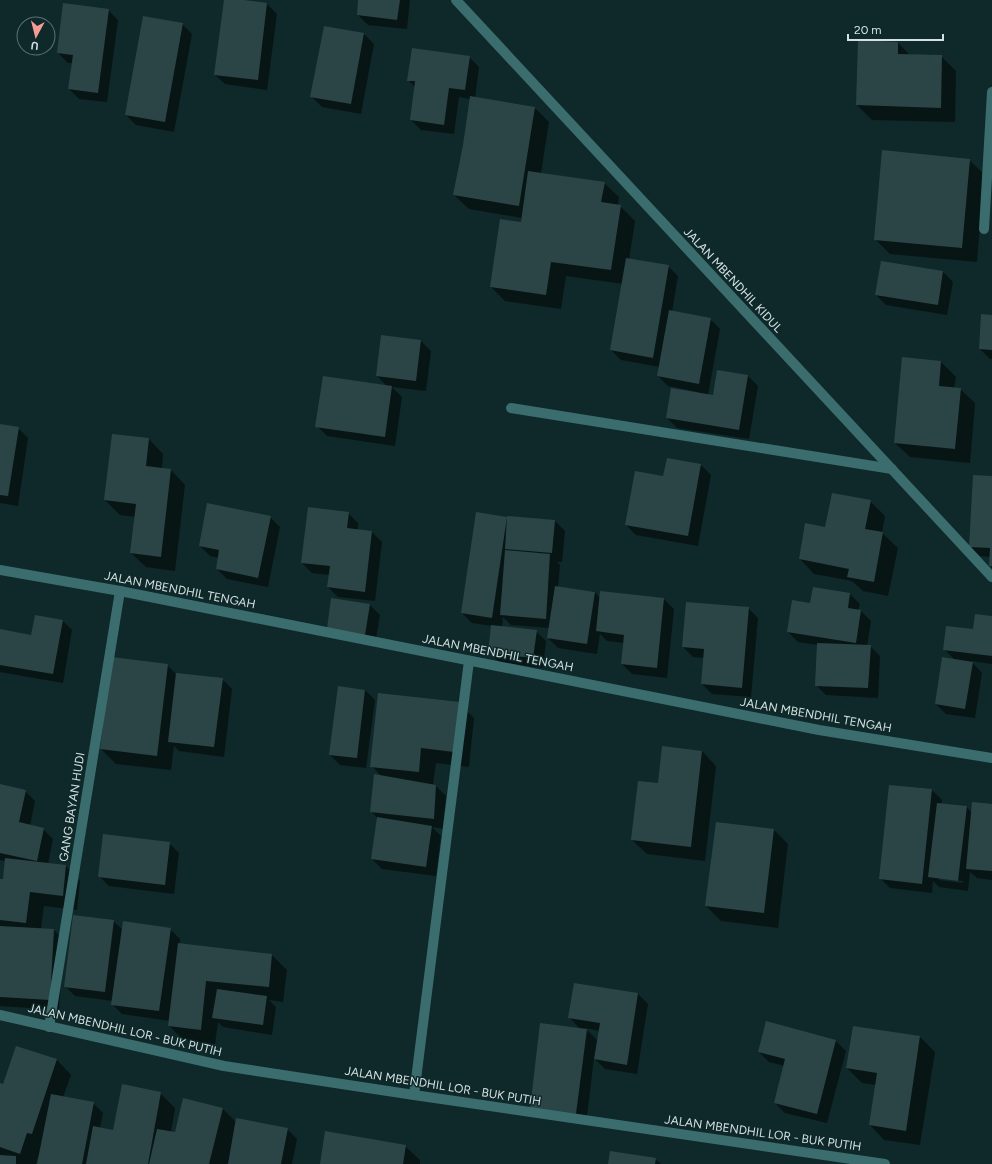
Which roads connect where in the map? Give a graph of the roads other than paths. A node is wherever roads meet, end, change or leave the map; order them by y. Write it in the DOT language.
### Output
graph roads {
  1 [pos="456,0"];
  2 [pos="992,92"];
  3 [pos="984,229"];
  4 [pos="511,408"];
  5 [pos="892,469"];
  6 [pos="0,570"];
  7 [pos="992,577"];
  8 [pos="120,592"];
  9 [pos="469,661"];
  10 [pos="992,758"];
  11 [pos="0,1015"];
  12 [pos="49,1027"];
  13 [pos="414,1095"];
  14 [pos="885,1164"];
  1 -- 5 [label="street, JALAN MBENDHIL KIDUL"];
  2 -- 3 [label="street"];
  4 -- 5 [label="street"];
  5 -- 7 [label="street, JALAN MBENDHIL KIDUL"];
  6 -- 8 [label="street, JALAN MBENDHIL TENGAH"];
  8 -- 9 [label="street, JALAN MBENDHIL TENGAH"];
  8 -- 12 [label="street, GANG BAYAN HUDI"];
  9 -- 10 [label="street, JALAN MBENDHIL TENGAH"];
  9 -- 13 [label="street"];
  11 -- 12 [label="street, JALAN MBENDHIL LOR - BUK PUTIH"];
  12 -- 13 [label="street, JALAN MBENDHIL LOR - BUK PUTIH"];
  13 -- 14 [label="street, JALAN MBENDHIL LOR - BUK PUTIH"];
}
